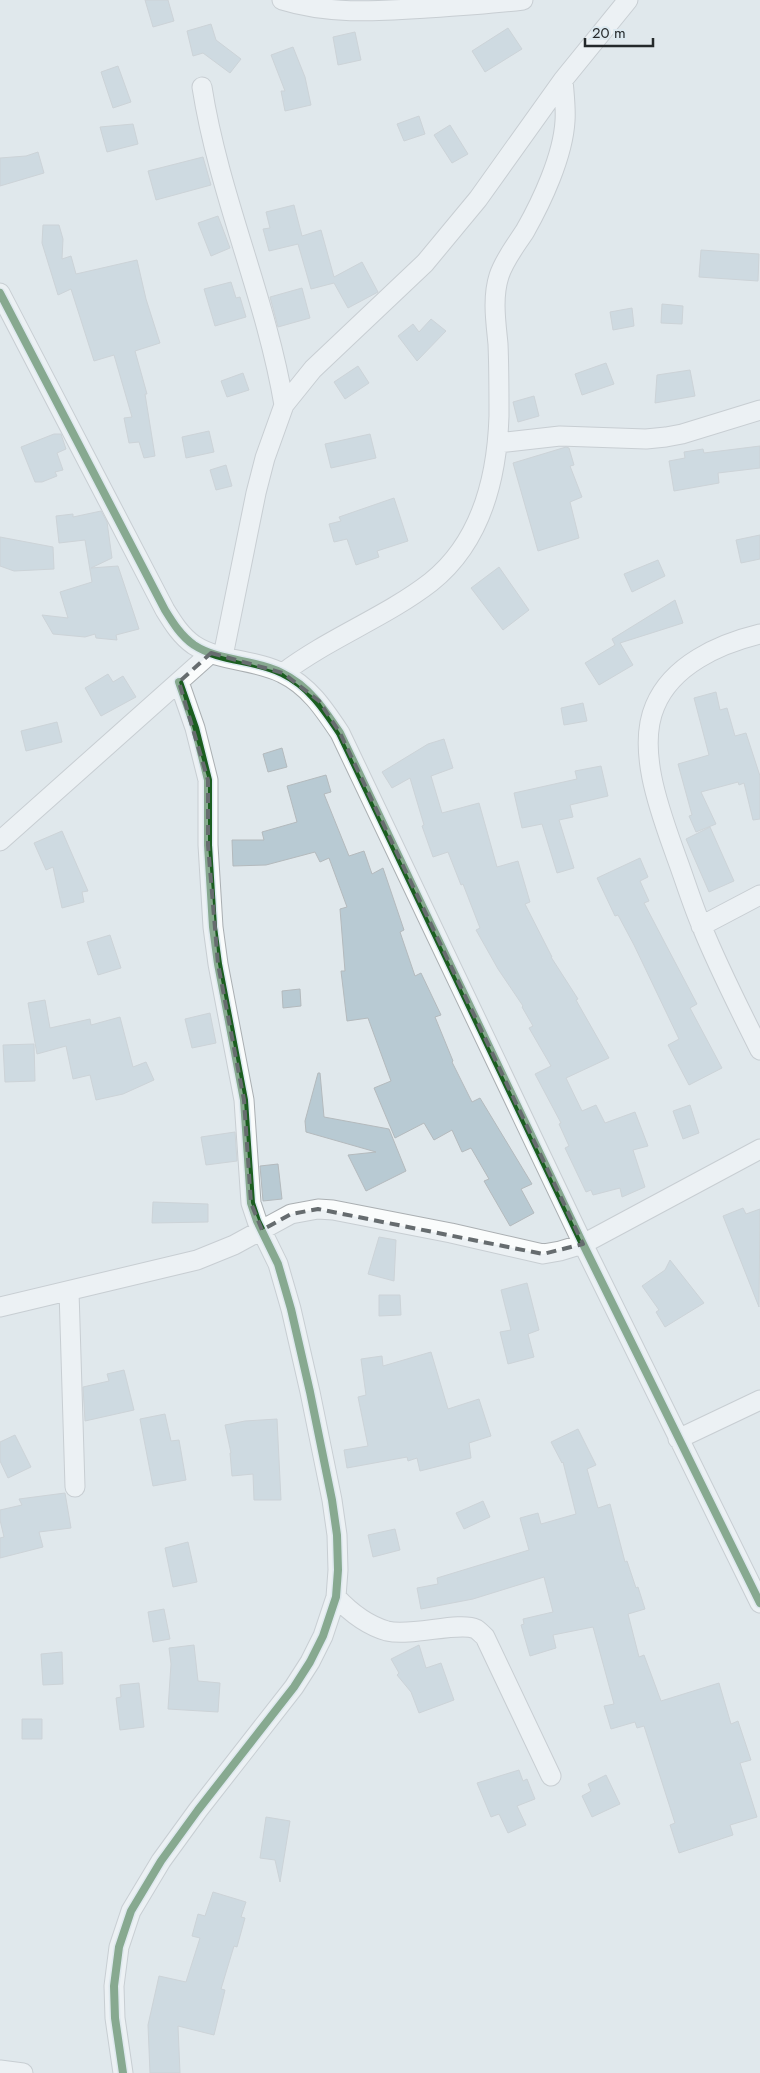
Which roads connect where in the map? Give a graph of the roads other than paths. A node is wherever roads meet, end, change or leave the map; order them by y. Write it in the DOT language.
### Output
graph roads {
  1 [pos="282,0"];
  2 [pos="523,0"];
  3 [pos="628,0"];
  4 [pos="563,80"];
  5 [pos="202,87"];
  6 [pos="0,293"];
  7 [pos="284,405"];
  8 [pos="760,410"];
  9 [pos="498,443"];
  10 [pos="760,634"];
  11 [pos="217,655"];
  12 [pos="283,673"];
  13 [pos="180,682"];
  14 [pos="0,841"];
  15 [pos="760,895"];
  16 [pos="701,926"];
  17 [pos="760,1050"];
  18 [pos="760,1149"];
  19 [pos="262,1230"];
  20 [pos="583,1244"];
  21 [pos="69,1291"];
  22 [pos="0,1307"];
  23 [pos="760,1400"];
  24 [pos="678,1439"];
  25 [pos="75,1487"];
  26 [pos="336,1597"];
  27 [pos="760,1603"];
  28 [pos="551,1776"];
  29 [pos="0,2070"];
  30 [pos="23,2073"];
  31 [pos="123,2073"];
  1 -- 2 [label="street"];
  3 -- 4 [label="street"];
  4 -- 7 [label="street"];
  4 -- 9 [label="street"];
  5 -- 7 [label="street"];
  6 -- 11 [label="street"];
  7 -- 11 [label="street"];
  8 -- 9 [label="street"];
  9 -- 12 [label="street"];
  10 -- 16 [label="street"];
  11 -- 12 [label="street"];
  11 -- 13 [label="street"];
  12 -- 20 [label="street"];
  13 -- 14 [label="street"];
  13 -- 19 [label="street"];
  15 -- 16 [label="street"];
  16 -- 17 [label="street"];
  18 -- 20 [label="street"];
  19 -- 20 [label="street"];
  19 -- 21 [label="street"];
  19 -- 26 [label="street"];
  20 -- 24 [label="street"];
  21 -- 22 [label="street"];
  21 -- 25 [label="street"];
  23 -- 24 [label="street"];
  24 -- 27 [label="street"];
  26 -- 28 [label="street"];
  26 -- 31 [label="street"];
  29 -- 30 [label="street"];
}
